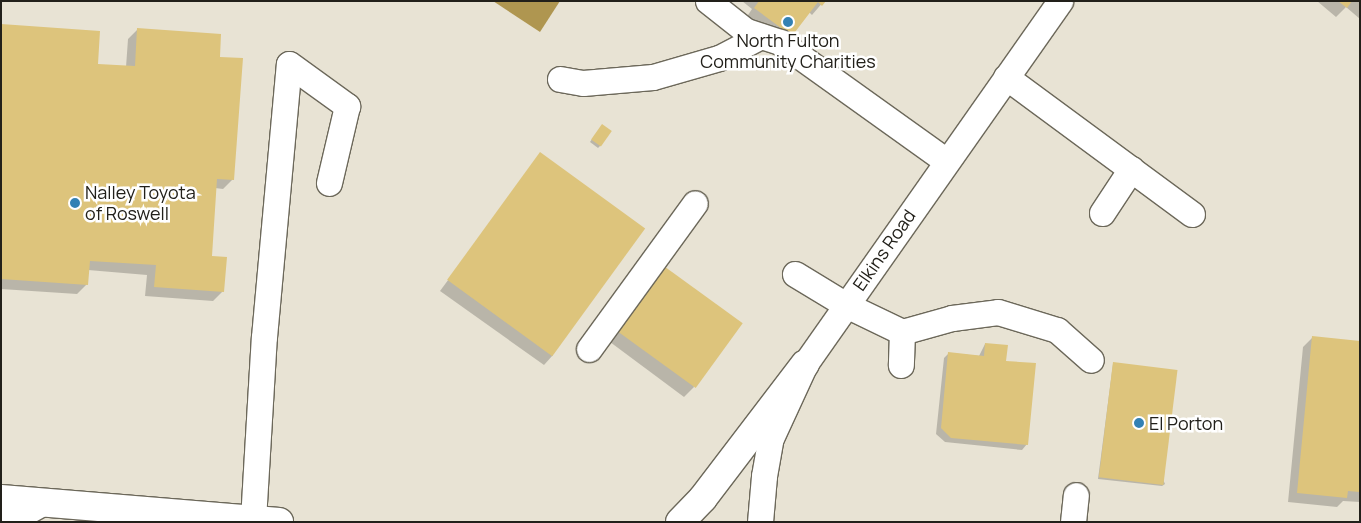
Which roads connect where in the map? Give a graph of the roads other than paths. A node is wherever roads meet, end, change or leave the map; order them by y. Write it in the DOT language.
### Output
graph roads {
  1 [pos="708,1"];
  2 [pos="1060,1"];
  3 [pos="761,36"];
  4 [pos="1006,77"];
  5 [pos="560,79"];
  6 [pos="946,161"];
  7 [pos="1131,169"];
  8 [pos="329,183"];
  9 [pos="695,203"];
  10 [pos="1102,213"];
  11 [pos="1192,214"];
  12 [pos="795,274"];
  13 [pos="846,305"];
  14 [pos="902,332"];
  15 [pos="589,349"];
  16 [pos="1090,360"];
  17 [pos="805,364"];
  18 [pos="901,365"];
  19 [pos="1076,495"];
  20 [pos="1,499"];
  21 [pos="42,502"];
  22 [pos="253,520"];
  23 [pos="8,522"];
  24 [pos="279,522"];
  25 [pos="680,522"];
  26 [pos="760,522"];
  27 [pos="1073,522"];
  1 -- 3 [label="street"];
  2 -- 4 [label="street, Elkins Road"];
  3 -- 5 [label="street"];
  3 -- 6 [label="street"];
  4 -- 6 [label="street, Elkins Road"];
  4 -- 7 [label="street"];
  6 -- 13 [label="street, Elkins Road"];
  7 -- 10 [label="street"];
  7 -- 11 [label="street"];
  8 -- 22 [label="street"];
  9 -- 15 [label="street"];
  12 -- 13 [label="street"];
  13 -- 14 [label="street"];
  13 -- 17 [label="street, Elkins Road"];
  14 -- 16 [label="street"];
  14 -- 18 [label="street"];
  17 -- 25 [label="highway"];
  17 -- 26 [label="street, Elkins Road"];
  19 -- 27 [label="street"];
  20 -- 21 [label="highway"];
  21 -- 22 [label="highway"];
  21 -- 23 [label="street"];
  22 -- 24 [label="highway"];
}
